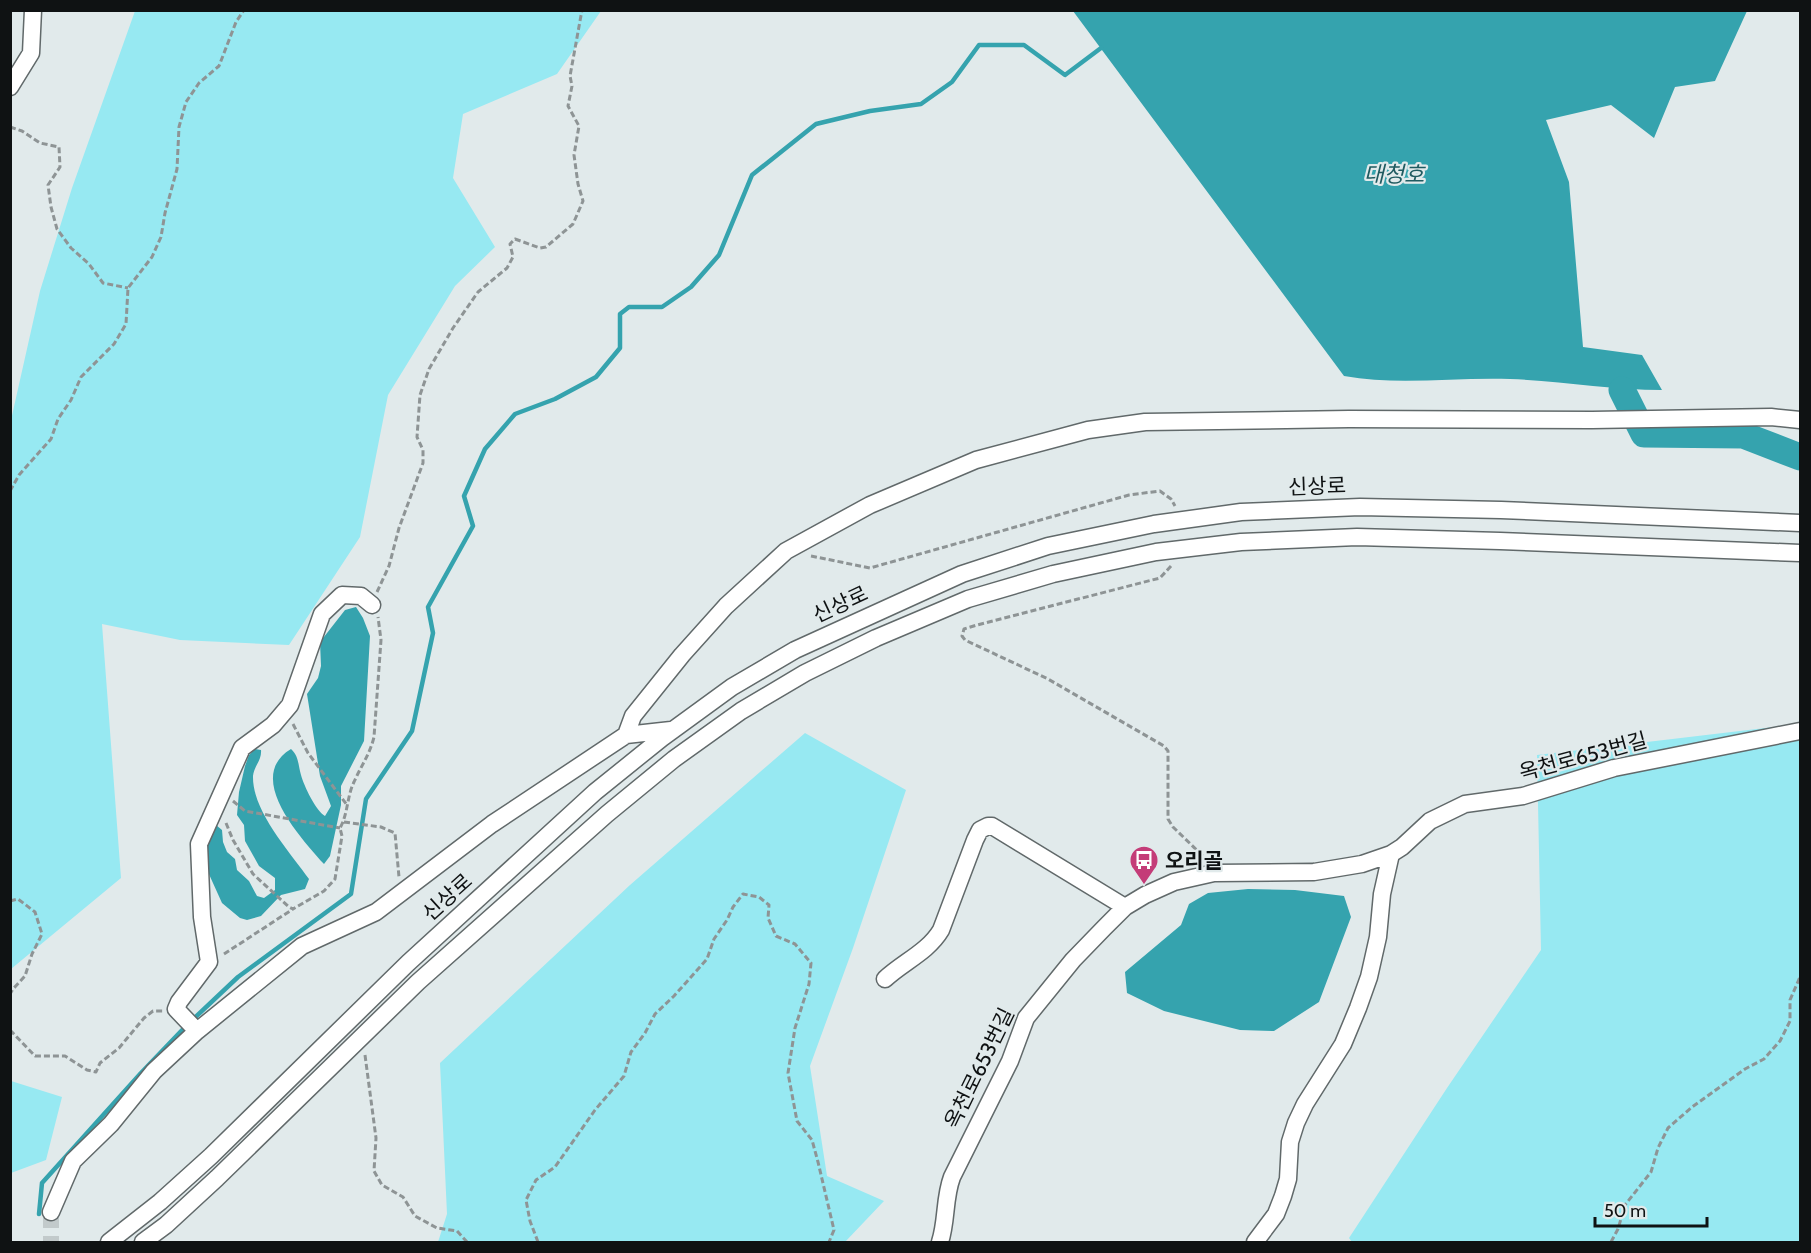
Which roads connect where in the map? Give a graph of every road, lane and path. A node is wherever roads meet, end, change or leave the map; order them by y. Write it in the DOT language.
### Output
graph roads {
  1 [pos="33,10"];
  2 [pos="244,10"];
  3 [pos="582,10"];
  4 [pos="10,87"];
  5 [pos="10,128"];
  6 [pos="128,288"];
  7 [pos="1800,420"];
  8 [pos="10,491"];
  9 [pos="1177,513"];
  10 [pos="1800,524"];
  11 [pos="1800,553"];
  12 [pos="804,555"];
  13 [pos="1174,561"];
  14 [pos="372,605"];
  15 [pos="284,712"];
  16 [pos="674,730"];
  17 [pos="1800,731"];
  18 [pos="626,735"];
  19 [pos="226,801"];
  20 [pos="347,804"];
  21 [pos="344,822"];
  22 [pos="340,828"];
  23 [pos="1391,855"];
  24 [pos="1206,859"];
  25 [pos="400,881"];
  26 [pos="10,901"];
  27 [pos="1125,907"];
  28 [pos="291,908"];
  29 [pos="209,962"];
  30 [pos="1800,977"];
  31 [pos="885,979"];
  32 [pos="10,994"];
  33 [pos="176,1009"];
  34 [pos="10,1030"];
  35 [pos="197,1031"];
  36 [pos="359,1039"];
  37 [pos="51,1212"];
  38 [pos="109,1242"];
  39 [pos="143,1242"];
  40 [pos="467,1242"];
  41 [pos="538,1242"];
  42 [pos="829,1242"];
  43 [pos="940,1242"];
  44 [pos="1255,1242"];
  45 [pos="1611,1242"];
  1 -- 4 [label="street"];
  2 -- 6 [label="path"];
  3 -- 14 [label="path"];
  5 -- 6 [label="path"];
  6 -- 8 [label="path"];
  7 -- 18 [label="street"];
  9 -- 12 [label="path"];
  10 -- 16 [label="street, 신상로"];
  11 -- 36 [label="street, 신상로"];
  13 -- 24 [label="path"];
  14 -- 15 [label="street"];
  14 -- 20 [label="path"];
  15 -- 19 [label="street"];
  15 -- 20 [label="path"];
  16 -- 18 [label="street"];
  16 -- 38 [label="street, 신상로"];
  17 -- 23 [label="street, 옥천로653번길"];
  18 -- 35 [label="street"];
  19 -- 22 [label="path"];
  19 -- 28 [label="path"];
  19 -- 29 [label="street"];
  20 -- 21 [label="path"];
  21 -- 22 [label="path"];
  21 -- 25 [label="path"];
  22 -- 28 [label="path"];
  23 -- 27 [label="street, 옥천로653번길"];
  23 -- 44 [label="street"];
  26 -- 32 [label="path"];
  27 -- 31 [label="street"];
  27 -- 43 [label="street, 옥천로653번길"];
  28 -- 29 [label="path"];
  29 -- 33 [label="street"];
  30 -- 45 [label="path"];
  33 -- 34 [label="path"];
  33 -- 35 [label="street"];
  35 -- 37 [label="street"];
  36 -- 39 [label="street, 신상로"];
  36 -- 40 [label="path"];
  41 -- 42 [label="path"];
}
